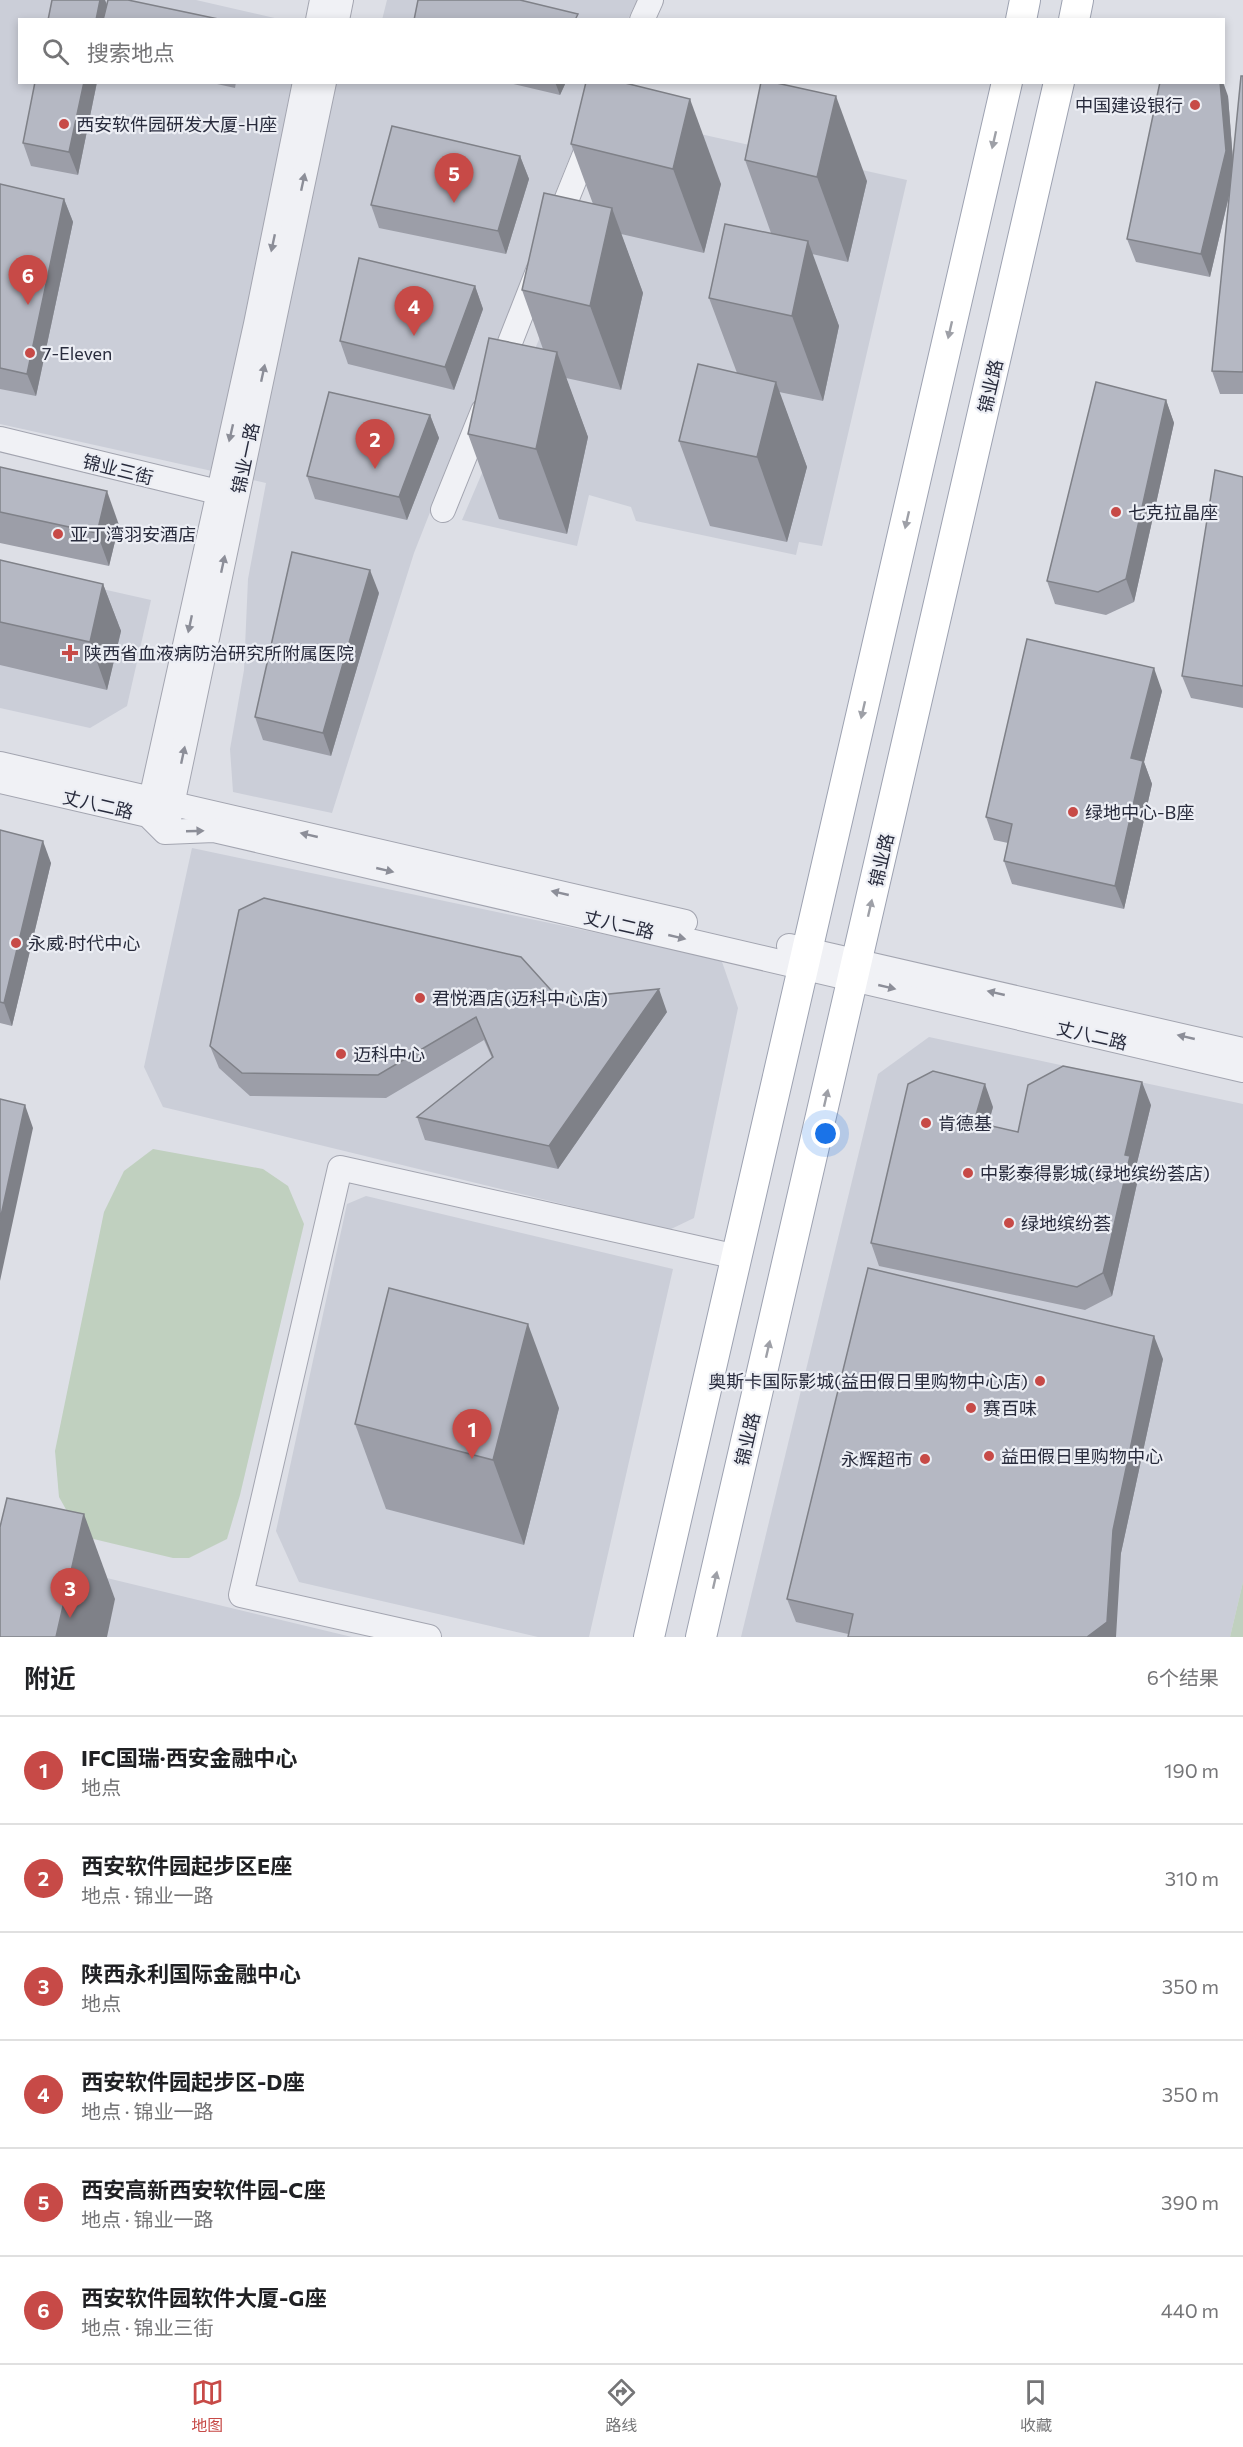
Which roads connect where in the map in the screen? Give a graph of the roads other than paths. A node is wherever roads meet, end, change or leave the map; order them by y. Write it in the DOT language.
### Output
graph roads {
  1 [pos="322,0"];
  2 [pos="341,0"];
  3 [pos="651,0"];
  4 [pos="1025,0"];
  5 [pos="1078,0"];
  6 [pos="318,18"];
  7 [pos="337,18"];
  8 [pos="643,18"];
  9 [pos="1021,18"];
  10 [pos="1074,18"];
  11 [pos="305,84"];
  12 [pos="324,84"];
  13 [pos="613,84"];
  14 [pos="1006,84"];
  15 [pos="1059,84"];
  16 [pos="0,439"];
  17 [pos="228,495"];
  18 [pos="443,510"];
  19 [pos="0,764"];
  20 [pos="0,781"];
  21 [pos="157,806"];
  22 [pos="806,958"];
  23 [pos="856,970"];
  24 [pos="1243,1050"];
  25 [pos="1243,1070"];
  26 [pos="737,1257"];
  27 [pos="429,1637"];
  28 [pos="649,1637"];
  29 [pos="701,1637"];
  1 -- 6 [label="street"];
  2 -- 7 [label="street"];
  3 -- 8 [label="street"];
  4 -- 9 [label="main road"];
  5 -- 10 [label="main road"];
  11 -- 17 [label="street, 锦业一路, one-way"];
  17 -- 12 [label="street, 锦业一路, one-way"];
  13 -- 18 [label="street"];
  14 -- 22 [label="main road, one-way"];
  23 -- 15 [label="main road, 锦业路, one-way"];
  16 -- 17 [label="street, 锦业三街"];
  17 -- 21 [label="street, 锦业一路"];
  19 -- 21 [label="street, 丈八二路"];
  20 -- 21 [label="street, 丈八二路"];
  22 -- 21 [label="street, 丈八二路, one-way"];
  21 -- 22 [label="street, 丈八二路, one-way"];
  22 -- 23 [label="street, 丈八二路"];
  22 -- 26 [label="main road"];
  24 -- 23 [label="street, 丈八二路, one-way"];
  23 -- 25 [label="street, 丈八二路, one-way"];
  29 -- 23 [label="main road, 锦业路, one-way"];
  26 -- 27 [label="street"];
  26 -- 28 [label="main road"];
}
